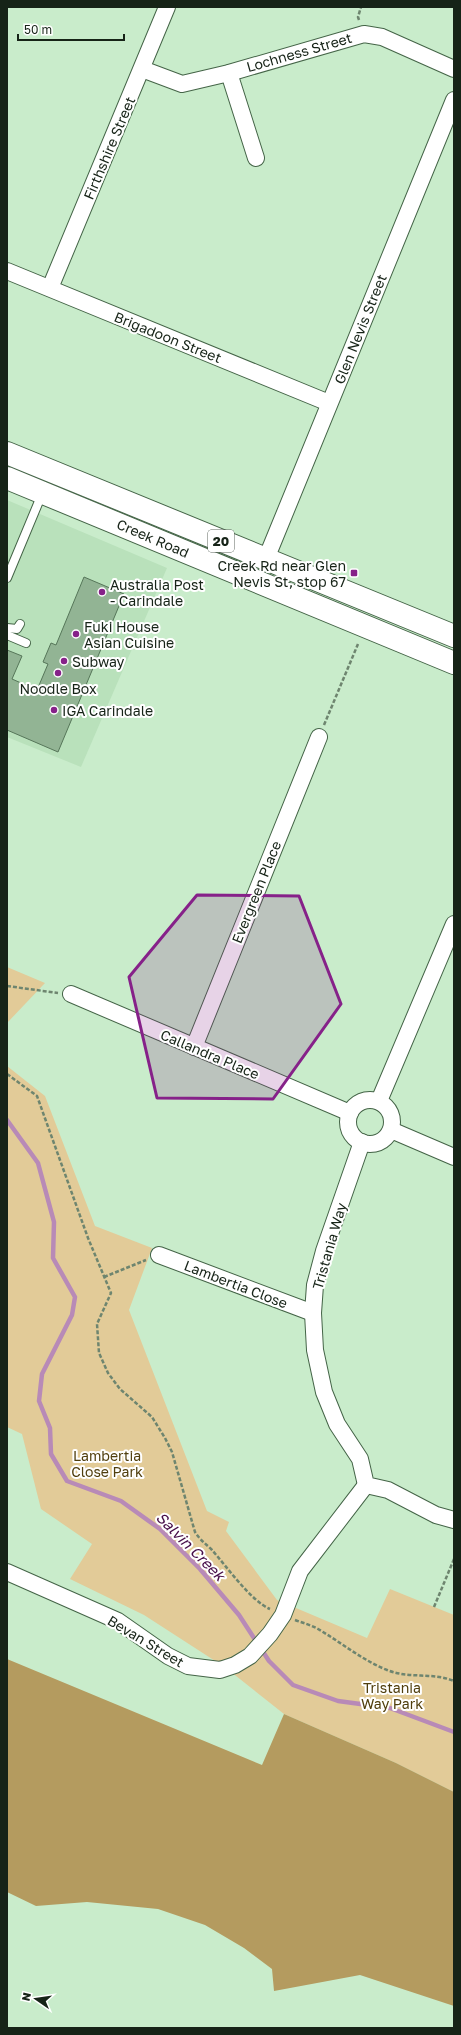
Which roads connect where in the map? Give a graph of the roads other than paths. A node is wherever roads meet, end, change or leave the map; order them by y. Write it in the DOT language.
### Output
graph roads {
  1 [pos="167,7"];
  2 [pos="142,69"];
  3 [pos="454,69"];
  4 [pos="229,73"];
  5 [pos="454,100"];
  6 [pos="256,158"];
  7 [pos="7,271"];
  8 [pos="50,288"];
  9 [pos="329,403"];
  10 [pos="7,453"];
  11 [pos="7,478"];
  12 [pos="42,492"];
  13 [pos="266,559"];
  14 [pos="7,578"];
  15 [pos="20,624"];
  16 [pos="7,628"];
  17 [pos="7,635"];
  18 [pos="454,636"];
  19 [pos="26,643"];
  20 [pos="454,663"];
  21 [pos="319,738"];
  22 [pos="454,924"];
  23 [pos="71,994"];
  24 [pos="194,1047"];
  25 [pos="379,1101"];
  26 [pos="350,1112"];
  27 [pos="391,1130"];
  28 [pos="362,1142"];
  29 [pos="454,1157"];
  30 [pos="159,1255"];
  31 [pos="313,1313"];
  32 [pos="366,1485"];
  33 [pos="454,1520"];
  34 [pos="7,1572"];
  1 -- 2 [label="street, Firthshire Street"];
  2 -- 4 [label="street, Lochness Street"];
  2 -- 8 [label="street, Firthshire Street"];
  3 -- 4 [label="street, Lochness Street"];
  4 -- 6 [label="street"];
  5 -- 9 [label="street, Glen Nevis Street"];
  7 -- 8 [label="street, Brigadoon Street"];
  8 -- 9 [label="street, Brigadoon Street"];
  9 -- 13 [label="street, Glen Nevis Street"];
  10 -- 13 [label="main road, Creek Road / 20"];
  11 -- 12 [label="main road, Creek Road / 20"];
  12 -- 14 [label="lane"];
  12 -- 20 [label="main road, Creek Road / 20"];
  13 -- 18 [label="main road, Creek Road / 20"];
  15 -- 16 [label="lane"];
  17 -- 19 [label="lane"];
  21 -- 24 [label="street, Evergreen Place"];
  22 -- 25 [label="street"];
  23 -- 24 [label="street, Callandra Place"];
  24 -- 26 [label="street, Callandra Place"];
  25 -- 26 [label="street"];
  25 -- 27 [label="street"];
  26 -- 28 [label="street"];
  27 -- 28 [label="street"];
  27 -- 29 [label="street"];
  28 -- 31 [label="street, Tristania Way"];
  30 -- 31 [label="street, Lambertia Close"];
  31 -- 32 [label="street, Tristania Way"];
  32 -- 33 [label="street"];
  32 -- 34 [label="street, Bevan Street"];
}
